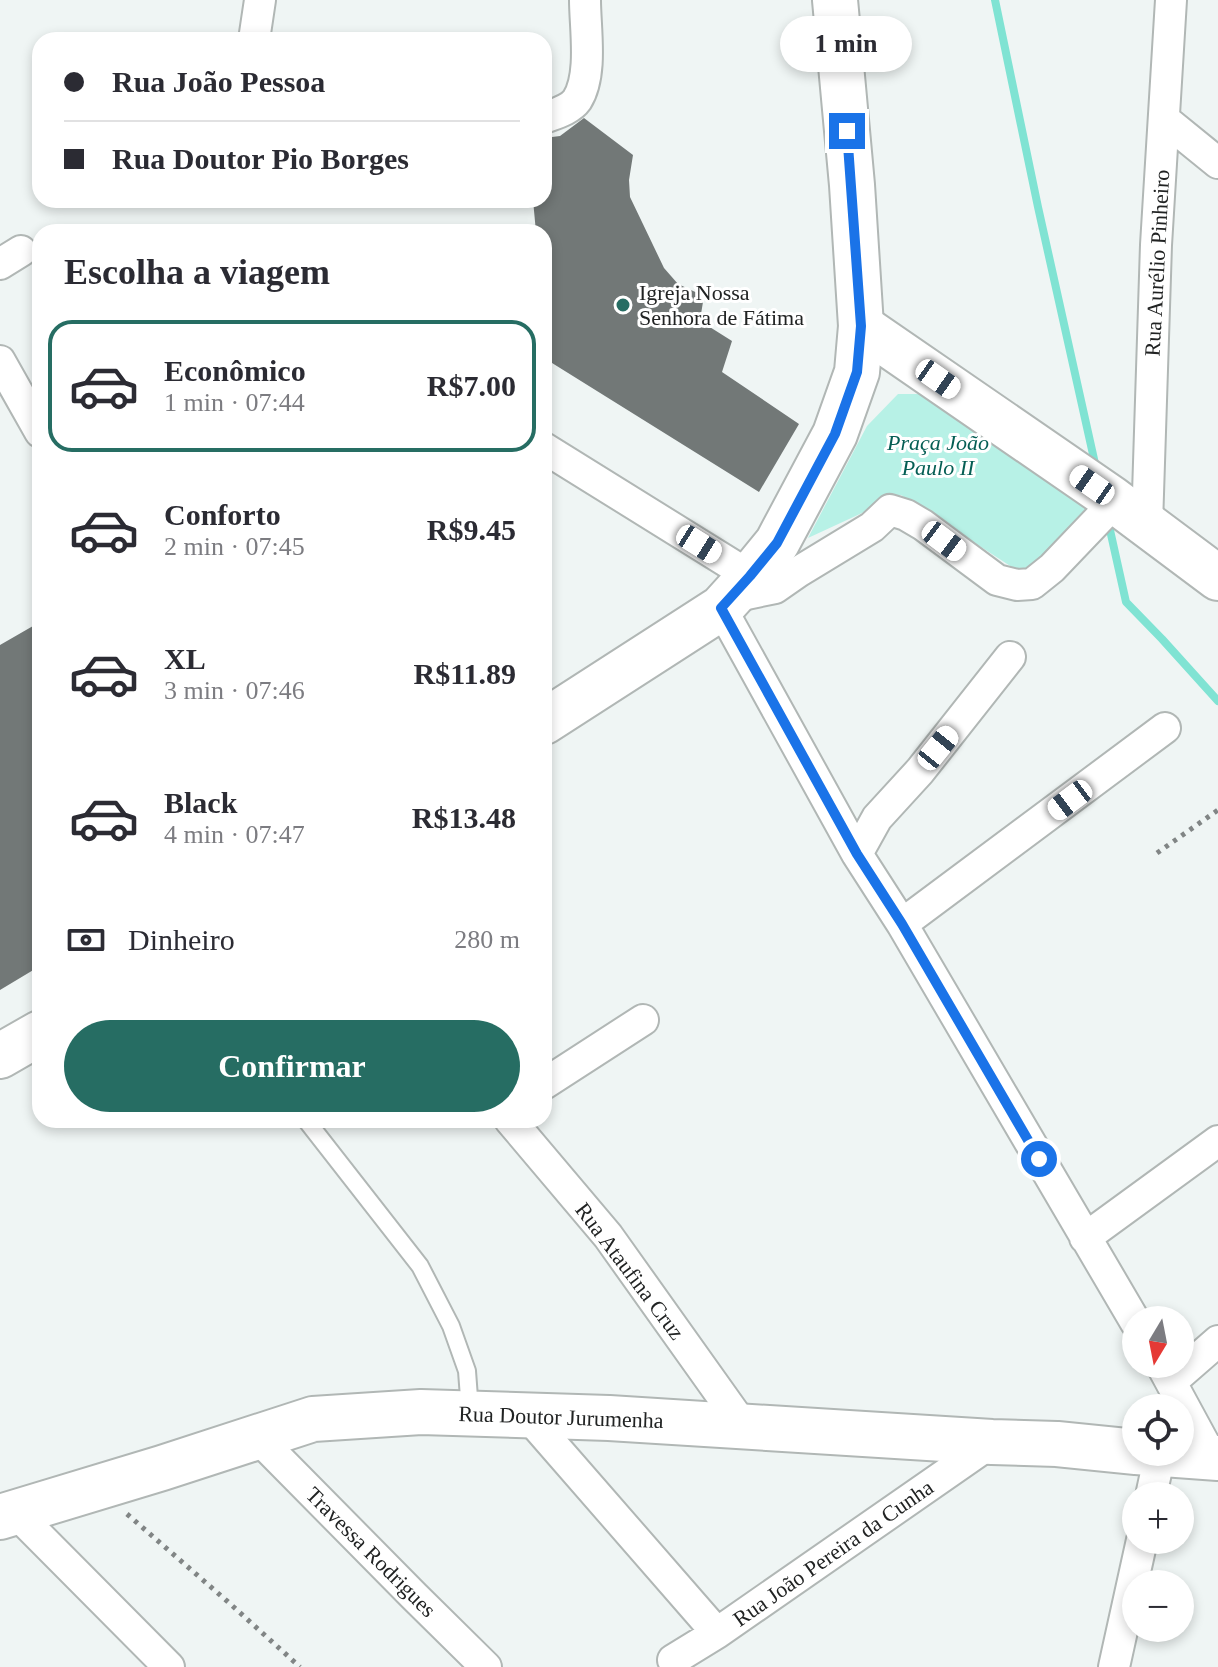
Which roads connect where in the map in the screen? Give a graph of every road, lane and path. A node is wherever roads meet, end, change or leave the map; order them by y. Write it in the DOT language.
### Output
graph roads {
  1 [pos="260,0"];
  2 [pos="585,0"];
  3 [pos="835,0"];
  4 [pos="1171,0"];
  5 [pos="255,32"];
  6 [pos="552,115"];
  7 [pos="1165,120"];
  8 [pos="1218,163"];
  9 [pos="861,326"];
  10 [pos="0,361"];
  11 [pos="32,418"];
  12 [pos="552,454"];
  13 [pos="1113,506"];
  14 [pos="1218,578"];
  15 [pos="734,594"];
  16 [pos="1010,657"];
  17 [pos="552,717"];
  18 [pos="1165,728"];
  19 [pos="1218,810"];
  20 [pos="1157,853"];
  21 [pos="857,854"];
  22 [pos="902,924"];
  23 [pos="643,1020"];
  24 [pos="32,1038"];
  25 [pos="0,1056"];
  26 [pos="552,1079"];
  27 [pos="312,1128"];
  28 [pos="517,1128"];
  29 [pos="1218,1141"];
  30 [pos="1085,1238"];
  31 [pos="1126,1306"];
  32 [pos="1218,1341"];
  33 [pos="1194,1356"];
  34 [pos="1169,1378"];
  35 [pos="470,1412"];
  36 [pos="527,1415"];
  37 [pos="744,1427"];
  38 [pos="256,1436"];
  39 [pos="992,1442"];
  40 [pos="1215,1458"];
  41 [pos="1122,1459"];
  42 [pos="1194,1460"];
  43 [pos="96,1488"];
  44 [pos="8,1514"];
  45 [pos="1139,1554"];
  46 [pos="717,1633"];
  47 [pos="673,1660"];
  48 [pos="169,1667"];
  49 [pos="300,1667"];
  50 [pos="486,1667"];
  51 [pos="1114,1667"];
  1 -- 5 [label="street"];
  2 -- 6 [label="street"];
  3 -- 9 [label="main road"];
  4 -- 7 [label="street, Rua Aurélio Pinheiro"];
  7 -- 8 [label="street"];
  7 -- 13 [label="street, Rua Aurélio Pinheiro"];
  9 -- 13 [label="main road"];
  9 -- 15 [label="main road"];
  10 -- 11 [label="street"];
  12 -- 15 [label="street"];
  13 -- 14 [label="main road"];
  13 -- 15 [label="street"];
  15 -- 17 [label="main road"];
  15 -- 21 [label="street"];
  16 -- 21 [label="street"];
  18 -- 22 [label="street"];
  19 -- 20 [label="path"];
  21 -- 22 [label="street"];
  22 -- 30 [label="street"];
  23 -- 26 [label="street"];
  24 -- 25 [label="main road"];
  27 -- 35 [label="lane"];
  28 -- 37 [label="street, Rua Ataufina Cruz"];
  29 -- 30 [label="street"];
  30 -- 31 [label="street"];
  32 -- 33 [label="street"];
  34 -- 40 [label="street"];
  35 -- 36 [label="main road, Rua Doutor Jurumenha"];
  35 -- 38 [label="main road, Rua Doutor Jurumenha"];
  36 -- 37 [label="main road, Rua Doutor Jurumenha"];
  36 -- 46 [label="street"];
  37 -- 39 [label="main road, Rua Doutor Jurumenha"];
  38 -- 43 [label="main road, Rua Doutor Jurumenha"];
  38 -- 50 [label="street, Travessa Rodrigues"];
  39 -- 41 [label="main road, Rua Doutor Jurumenha"];
  39 -- 46 [label="street, Rua João Pereira da Cunha"];
  40 -- 42 [label="main road, Rua Doutor Jurumenha"];
  43 -- 44 [label="main road, Rua Doutor Jurumenha"];
  43 -- 49 [label="path"];
  44 -- 48 [label="street"];
  45 -- 51 [label="street"];
  46 -- 47 [label="street, Rua João Pereira da Cunha"];
}
